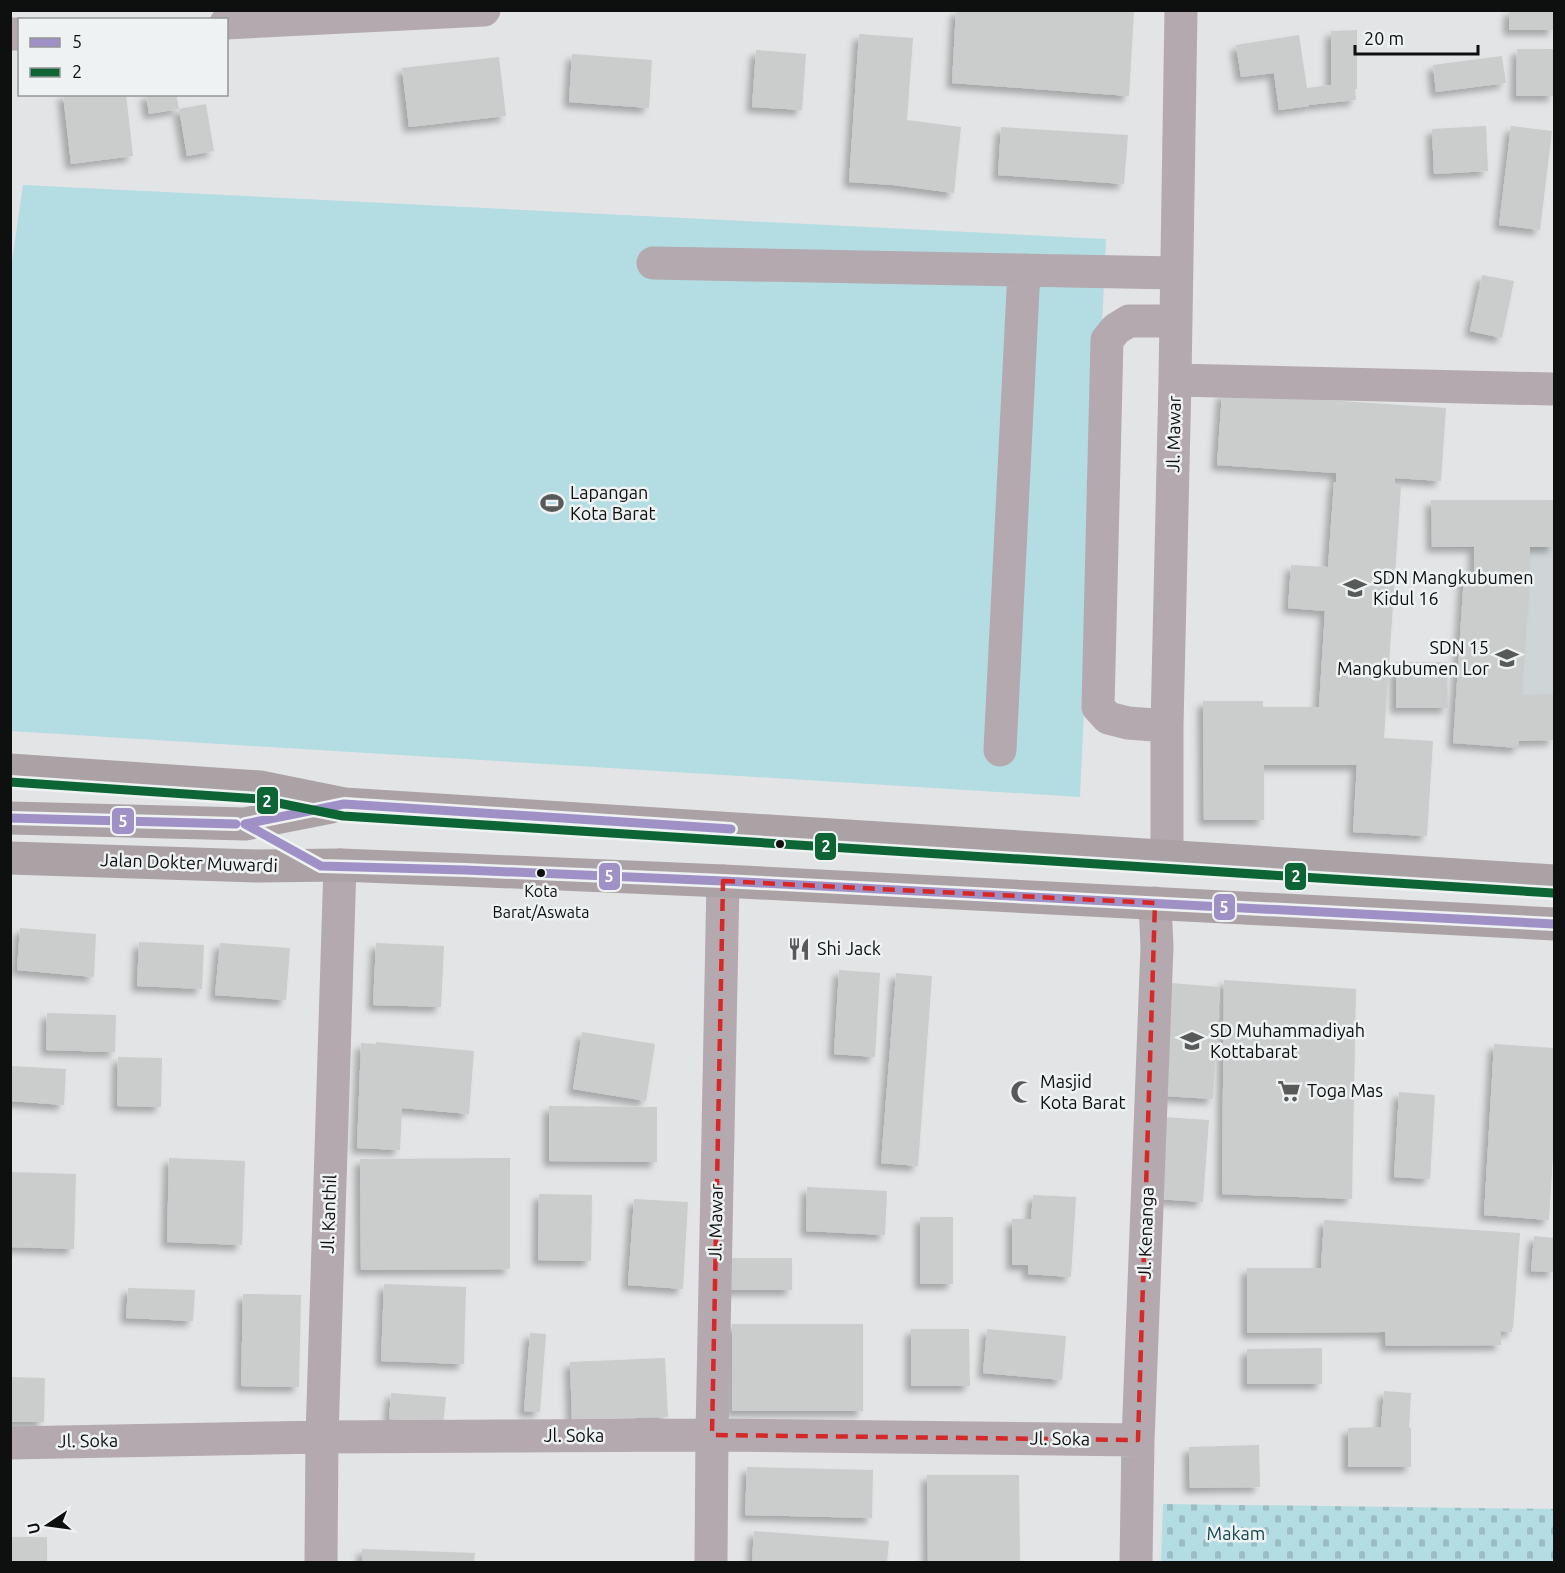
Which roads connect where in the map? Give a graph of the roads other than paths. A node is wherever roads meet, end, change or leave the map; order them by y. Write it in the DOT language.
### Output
graph roads {
  1 [pos="484,10"];
  2 [pos="1181,10"];
  3 [pos="228,24"];
  4 [pos="653,263"];
  5 [pos="1024,270"];
  6 [pos="1176,273"];
  7 [pos="1176,321"];
  8 [pos="1175,380"];
  9 [pos="1551,389"];
  10 [pos="1167,726"];
  11 [pos="1000,750"];
  12 [pos="10,770"];
  13 [pos="344,804"];
  14 [pos="10,818"];
  15 [pos="240,824"];
  16 [pos="1167,857"];
  17 [pos="10,858"];
  18 [pos="331,866"];
  19 [pos="723,881"];
  20 [pos="1554,881"];
  21 [pos="1155,903"];
  22 [pos="1554,924"];
  23 [pos="712,1435"];
  24 [pos="322,1437"];
  25 [pos="1138,1440"];
  26 [pos="10,1443"];
  27 [pos="321,1563"];
  28 [pos="711,1563"];
  29 [pos="1136,1563"];
  1 -- 3 [label="street"];
  2 -- 6 [label="street, Jl. Mawar"];
  4 -- 5 [label="street"];
  5 -- 6 [label="street"];
  5 -- 11 [label="street"];
  6 -- 7 [label="street, Jl. Mawar"];
  7 -- 8 [label="street, Jl. Mawar"];
  7 -- 10 [label="street"];
  8 -- 9 [label="street"];
  8 -- 10 [label="street, Jl. Mawar"];
  10 -- 16 [label="street, Jl. Mawar"];
  12 -- 13 [label="main road"];
  13 -- 15 [label="main road"];
  13 -- 16 [label="main road"];
  14 -- 15 [label="main road"];
  15 -- 18 [label="main road"];
  16 -- 20 [label="main road"];
  17 -- 18 [label="main road, Jalan Dokter Muwardi"];
  18 -- 19 [label="main road, Jalan Dokter Muwardi"];
  18 -- 24 [label="street, Jl. Kanthil"];
  19 -- 21 [label="main road, Jalan Dokter Muwardi"];
  19 -- 23 [label="street, Jl. Mawar"];
  21 -- 22 [label="main road, Jalan Dokter Muwardi"];
  21 -- 25 [label="street, Jl. Kenanga"];
  23 -- 24 [label="street, Jl. Soka"];
  23 -- 25 [label="street, Jl. Soka"];
  23 -- 28 [label="street, Jl. Mawar"];
  24 -- 26 [label="street, Jl. Soka"];
  24 -- 27 [label="street, Jl. Kanthil"];
  25 -- 29 [label="street, Jl. Kenanga"];
}
